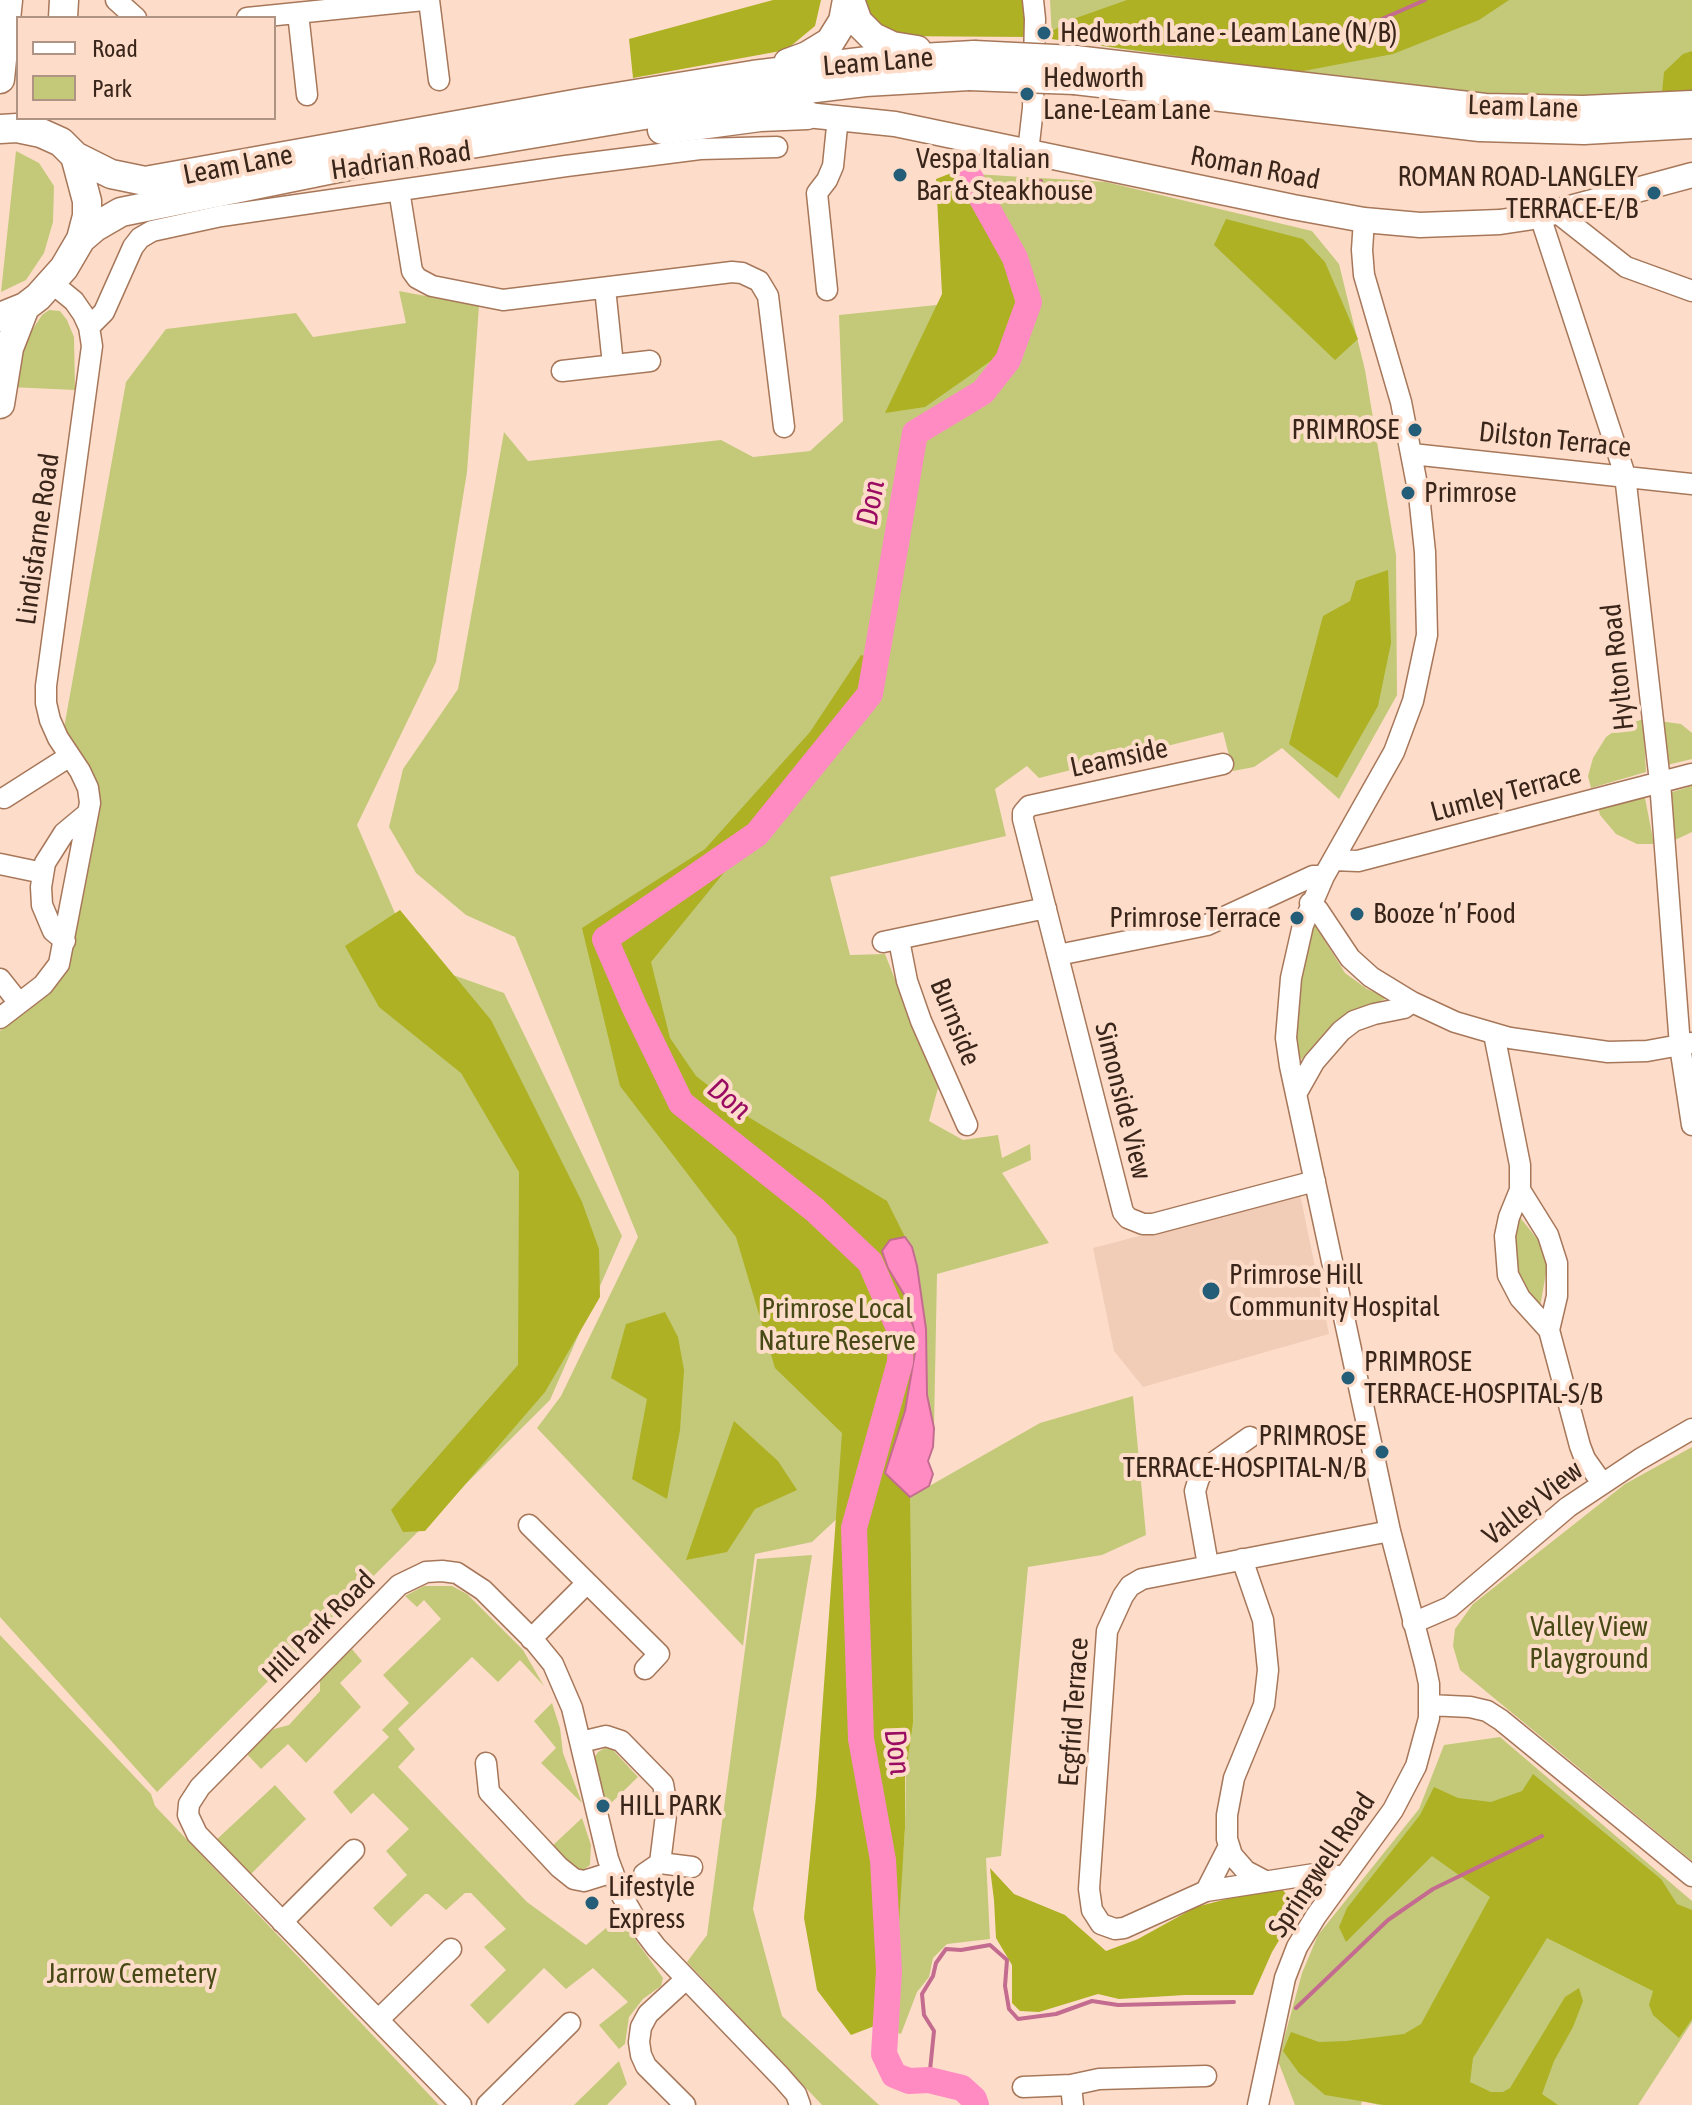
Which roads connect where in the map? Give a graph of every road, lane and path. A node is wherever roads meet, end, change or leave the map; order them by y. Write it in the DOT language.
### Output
graph roads {
  1 [pos="8,0"];
  2 [pos="427,0"];
  3 [pos="848,0"];
  4 [pos="1033,0"];
  5 [pos="311,8"];
  6 [pos="260,16"];
  7 [pos="964,62"];
  8 [pos="1075,70"];
  9 [pos="1,71"];
  10 [pos="753,75"];
  11 [pos="439,80"];
  12 [pos="307,95"];
  13 [pos="1692,105"];
  14 [pos="807,115"];
  15 [pos="838,117"];
  16 [pos="1692,124"];
  17 [pos="0,129"];
  18 [pos="65,139"];
  19 [pos="777,147"];
  20 [pos="1028,152"];
  21 [pos="387,158"];
  22 [pos="1692,175"];
  23 [pos="399,190"];
  24 [pos="1548,213"];
  25 [pos="1364,220"];
  26 [pos="81,239"];
  27 [pos="52,283"];
  28 [pos="605,288"];
  29 [pos="827,290"];
  30 [pos="1692,291"];
  31 [pos="13,312"];
  32 [pos="89,327"];
  33 [pos="650,361"];
  34 [pos="613,365"];
  35 [pos="562,371"];
  36 [pos="0,404"];
  37 [pos="784,427"];
  38 [pos="1412,454"];
  39 [pos="1625,475"];
  40 [pos="1692,484"];
  41 [pos="70,756"];
  42 [pos="1223,764"];
  43 [pos="1692,774"];
  44 [pos="1660,782"];
  45 [pos="4,798"];
  46 [pos="1027,808"];
  47 [pos="88,813"];
  48 [pos="0,864"];
  49 [pos="1328,868"];
  50 [pos="43,873"];
  51 [pos="1310,903"];
  52 [pos="1046,908"];
  53 [pos="65,941"];
  54 [pos="1058,955"];
  55 [pos="0,979"];
  56 [pos="1412,1002"];
  57 [pos="19,1003"];
  58 [pos="0,1018"];
  59 [pos="1494,1034"];
  60 [pos="1686,1045"];
  61 [pos="1296,1094"];
  62 [pos="967,1125"];
  63 [pos="1692,1125"];
  64 [pos="1315,1181"];
  65 [pos="1520,1190"];
  66 [pos="1549,1330"];
  67 [pos="1692,1429"];
  68 [pos="1250,1437"];
  69 [pos="1602,1483"];
  70 [pos="529,1525"];
  71 [pos="1391,1535"];
  72 [pos="1242,1559"];
  73 [pos="1208,1565"];
  74 [pos="587,1583"];
  75 [pos="1413,1623"];
  76 [pos="531,1639"];
  77 [pos="645,1669"];
  78 [pos="1429,1705"];
  79 [pos="581,1742"];
  80 [pos="486,1763"];
  81 [pos="1229,1846"];
  82 [pos="354,1850"];
  83 [pos="692,1867"];
  84 [pos="613,1872"];
  85 [pos="1692,1876"];
  86 [pos="1344,1877"];
  87 [pos="1265,1881"];
  88 [pos="1206,1891"];
  89 [pos="282,1922"];
  90 [pos="451,1949"];
  91 [pos="686,1979"];
  92 [pos="378,2020"];
  93 [pos="570,2023"];
  94 [pos="1206,2076"];
  95 [pos="1023,2087"];
  96 [pos="1072,2095"];
  97 [pos="461,2105"];
  98 [pos="487,2105"];
  99 [pos="685,2105"];
  100 [pos="800,2105"];
  101 [pos="1258,2105"];
  1 -- 9 [label="highway"];
  2 -- 5 [label="street"];
  2 -- 11 [label="street"];
  3 -- 7 [label="highway"];
  3 -- 10 [label="highway"];
  4 -- 20 [label="street"];
  5 -- 6 [label="street"];
  5 -- 12 [label="street"];
  7 -- 8 [label="highway, Leam Lane, bridge"];
  7 -- 10 [label="highway, Leam Lane"];
  7 -- 21 [label="highway, Leam Lane"];
  8 -- 13 [label="highway, Leam Lane"];
  8 -- 16 [label="highway, Leam Lane"];
  10 -- 18 [label="highway, Leam Lane"];
  14 -- 15 [label="main road, Roman Road"];
  14 -- 21 [label="highway"];
  15 -- 20 [label="main road, Roman Road"];
  15 -- 29 [label="street"];
  17 -- 18 [label="highway, Leam Lane"];
  18 -- 26 [label="highway"];
  19 -- 23 [label="street, Hadrian Road"];
  20 -- 25 [label="main road, Roman Road"];
  21 -- 26 [label="highway, Leam Lane"];
  22 -- 24 [label="main road, Roman Road"];
  23 -- 28 [label="street"];
  23 -- 32 [label="street, Hadrian Road"];
  24 -- 25 [label="main road, Roman Road"];
  24 -- 30 [label="street"];
  24 -- 39 [label="street, Hylton Road"];
  25 -- 38 [label="street"];
  26 -- 27 [label="highway"];
  27 -- 31 [label="highway"];
  27 -- 32 [label="street"];
  28 -- 34 [label="street"];
  28 -- 37 [label="street"];
  31 -- 36 [label="highway"];
  32 -- 41 [label="street, Lindisfarne Road"];
  33 -- 34 [label="street"];
  34 -- 35 [label="street"];
  38 -- 39 [label="street, Dilston Terrace"];
  38 -- 49 [label="street"];
  39 -- 40 [label="street, Dilston Terrace"];
  39 -- 44 [label="street, Hylton Road"];
  41 -- 45 [label="street"];
  41 -- 47 [label="street, Lindisfarne Road"];
  42 -- 46 [label="street, Leamside"];
  43 -- 44 [label="street, Lumley Terrace"];
  44 -- 49 [label="street, Lumley Terrace"];
  44 -- 60 [label="street, Hylton Road"];
  46 -- 52 [label="street, Simonside View"];
  47 -- 50 [label="street"];
  47 -- 53 [label="street, Lindisfarne Road"];
  48 -- 50 [label="street"];
  49 -- 51 [label="street"];
  49 -- 54 [label="street, Lumley Terrace"];
  50 -- 53 [label="street"];
  51 -- 56 [label="street"];
  51 -- 61 [label="street"];
  52 -- 54 [label="street, Simonside View"];
  52 -- 62 [label="street, Burnside"];
  53 -- 57 [label="street, Lindisfarne Road"];
  54 -- 64 [label="street, Simonside View"];
  55 -- 57 [label="street"];
  56 -- 59 [label="street"];
  56 -- 61 [label="street"];
  57 -- 58 [label="street, Lindisfarne Road"];
  59 -- 60 [label="street"];
  59 -- 65 [label="street"];
  60 -- 63 [label="street, Hylton Road"];
  61 -- 64 [label="street"];
  64 -- 71 [label="street"];
  65 -- 66 [label="street"];
  65 -- 66 [label="street"];
  66 -- 69 [label="street"];
  67 -- 69 [label="street, Valley View"];
  68 -- 73 [label="street"];
  69 -- 75 [label="street, Valley View"];
  70 -- 74 [label="street"];
  71 -- 72 [label="street, Ecgfrid Terrace"];
  71 -- 75 [label="street, Springwell Road"];
  72 -- 73 [label="street, Ecgfrid Terrace"];
  72 -- 81 [label="street"];
  73 -- 88 [label="street, Ecgfrid Terrace"];
  74 -- 76 [label="street"];
  74 -- 77 [label="street"];
  75 -- 78 [label="street, Springwell Road"];
  76 -- 79 [label="street, Hill Park Road"];
  76 -- 89 [label="street, Hill Park Road"];
  78 -- 85 [label="street"];
  78 -- 86 [label="street, Springwell Road"];
  79 -- 83 [label="street"];
  79 -- 84 [label="street, Hill Park Road"];
  80 -- 84 [label="street"];
  81 -- 87 [label="street"];
  81 -- 88 [label="street"];
  82 -- 89 [label="street"];
  84 -- 91 [label="street, Hill Park Road"];
  86 -- 87 [label="street"];
  86 -- 101 [label="street, Springwell Road"];
  87 -- 88 [label="street"];
  89 -- 92 [label="street, Hill Park Road"];
  90 -- 92 [label="street"];
  91 -- 99 [label="street"];
  91 -- 100 [label="street, Hill Park Road"];
  92 -- 97 [label="street, Hill Park Road"];
  93 -- 98 [label="street"];
  94 -- 96 [label="street"];
  95 -- 96 [label="street"];
}
